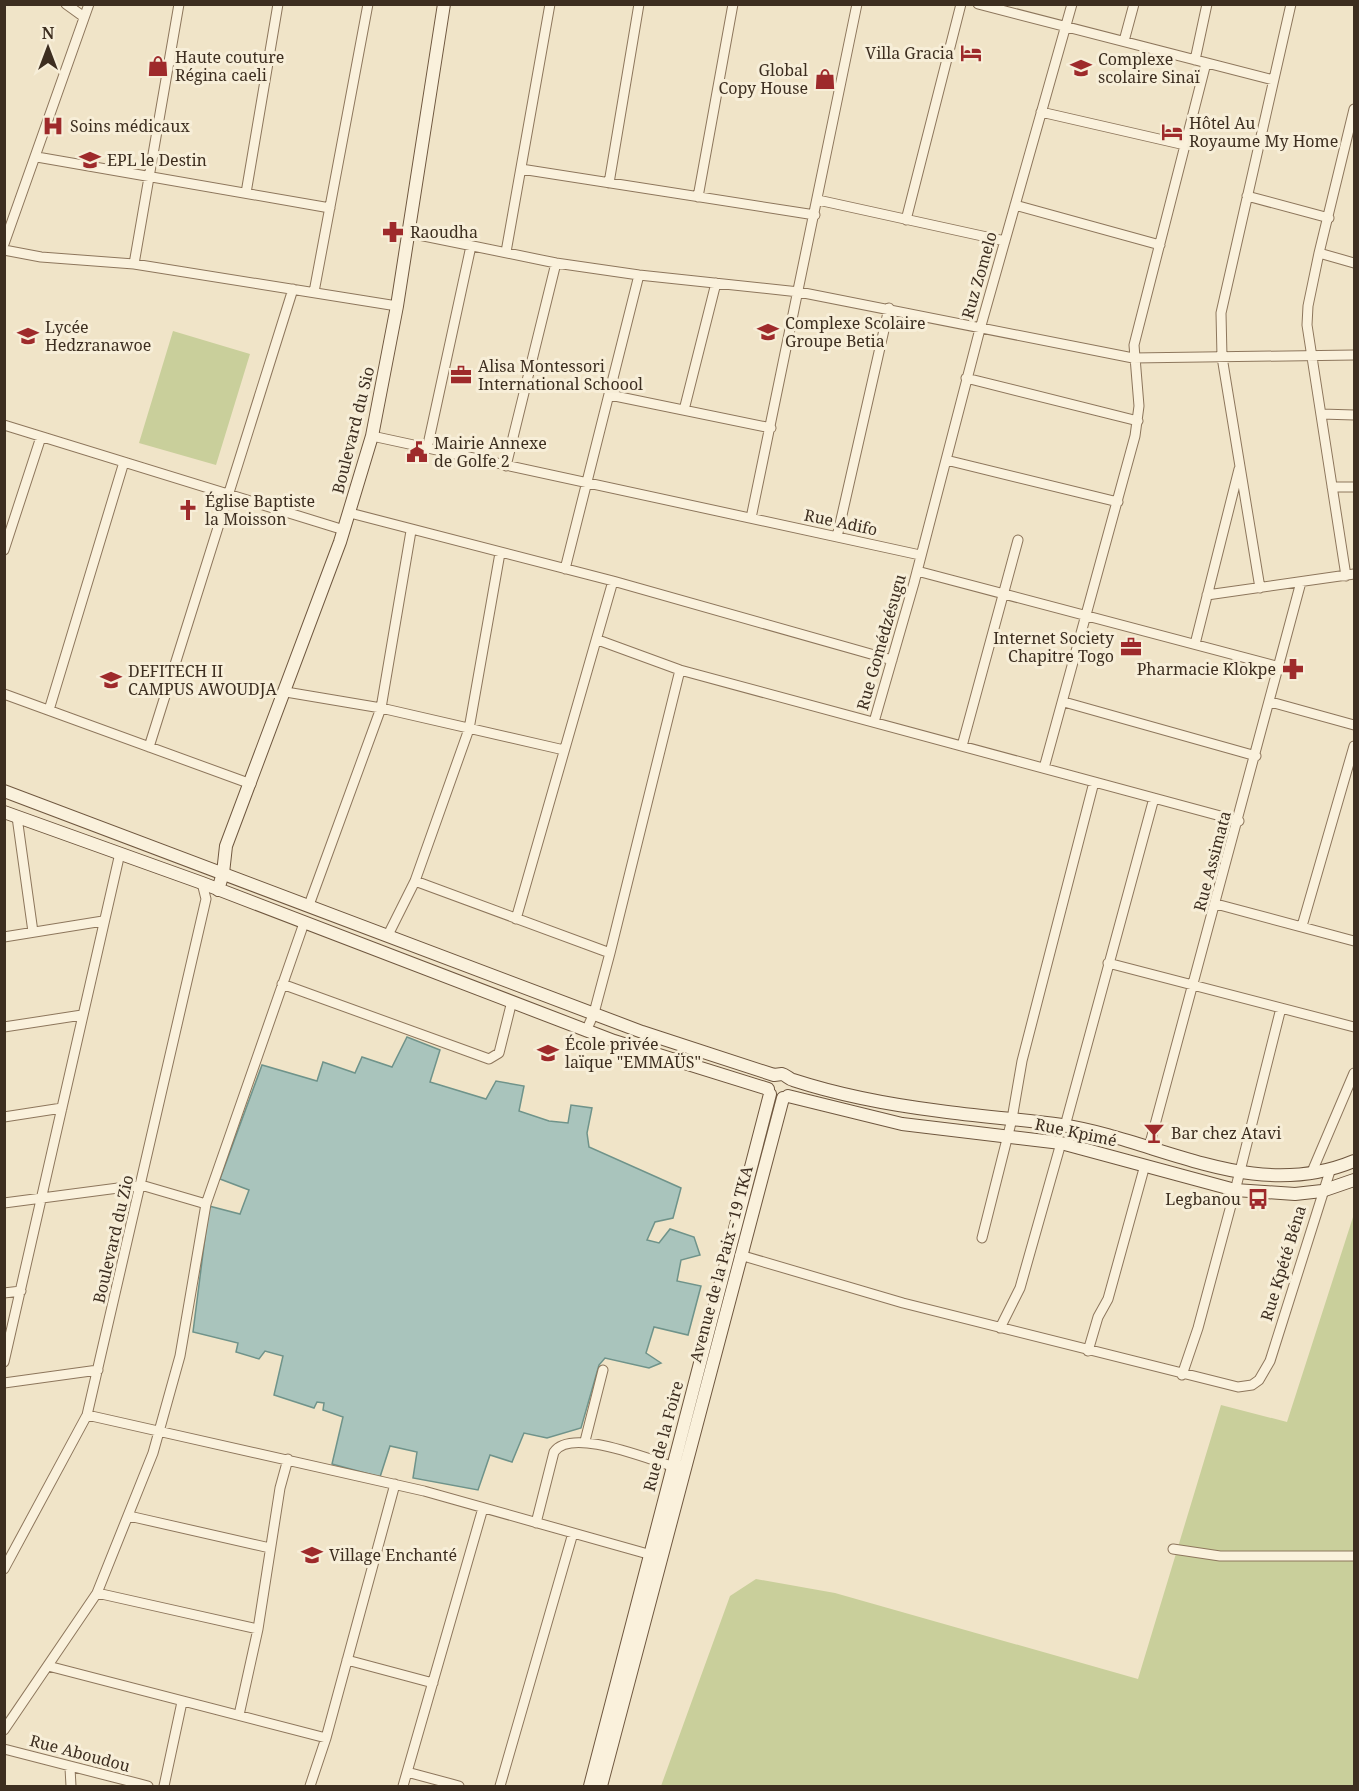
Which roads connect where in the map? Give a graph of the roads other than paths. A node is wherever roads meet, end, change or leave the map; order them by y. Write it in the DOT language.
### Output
graph roads {
  1 [pos="66,4"];
  2 [pos="89,4"];
  3 [pos="179,4"];
  4 [pos="279,4"];
  5 [pos="368,4"];
  6 [pos="444,4"];
  7 [pos="550,4"];
  8 [pos="639,4"];
  9 [pos="733,4"];
  10 [pos="857,4"];
  11 [pos="962,4"];
  12 [pos="978,4"];
  13 [pos="1072,4"];
  14 [pos="1134,4"];
  15 [pos="1208,4"];
  16 [pos="1291,4"];
  17 [pos="84,17"];
  18 [pos="1066,26"];
  19 [pos="1124,41"];
  20 [pos="1195,60"];
  21 [pos="1206,63"];
  22 [pos="1274,80"];
  23 [pos="1354,109"];
  24 [pos="1041,112"];
  25 [pos="1185,145"];
  26 [pos="37,157"];
  27 [pos="521,169"];
  28 [pos="150,177"];
  29 [pos="609,183"];
  30 [pos="246,193"];
  31 [pos="1247,196"];
  32 [pos="698,197"];
  33 [pos="818,200"];
  34 [pos="1015,205"];
  35 [pos="330,208"];
  36 [pos="814,215"];
  37 [pos="1329,218"];
  38 [pos="906,220"];
  39 [pos="409,232"];
  40 [pos="1005,241"];
  41 [pos="4,244"];
  42 [pos="1160,245"];
  43 [pos="471,246"];
  44 [pos="4,250"];
  45 [pos="506,252"];
  46 [pos="1319,253"];
  47 [pos="556,262"];
  48 [pos="1354,263"];
  49 [pos="134,264"];
  50 [pos="639,275"];
  51 [pos="716,283"];
  52 [pos="293,289"];
  53 [pos="314,292"];
  54 [pos="799,292"];
  55 [pos="397,306"];
  56 [pos="889,308"];
  57 [pos="980,329"];
  58 [pos="1354,355"];
  59 [pos="1312,356"];
  60 [pos="1222,357"];
  61 [pos="1133,358"];
  62 [pos="966,378"];
  63 [pos="610,395"];
  64 [pos="684,410"];
  65 [pos="1321,414"];
  66 [pos="1354,415"];
  67 [pos="1138,421"];
  68 [pos="4,425"];
  69 [pos="771,428"];
  70 [pos="372,436"];
  71 [pos="41,437"];
  72 [pos="427,450"];
  73 [pos="946,460"];
  74 [pos="124,462"];
  75 [pos="1240,464"];
  76 [pos="506,466"];
  77 [pos="586,483"];
  78 [pos="1332,487"];
  79 [pos="1354,487"];
  80 [pos="227,493"];
  81 [pos="1118,502"];
  82 [pos="350,513"];
  83 [pos="751,518"];
  84 [pos="344,530"];
  85 [pos="411,531"];
  86 [pos="837,537"];
  87 [pos="1018,540"];
  88 [pos="4,550"];
  89 [pos="500,554"];
  90 [pos="920,555"];
  91 [pos="565,569"];
  92 [pos="917,571"];
  93 [pos="1350,575"];
  94 [pos="613,581"];
  95 [pos="1301,582"];
  96 [pos="1260,588"];
  97 [pos="1004,592"];
  98 [pos="1207,596"];
  99 [pos="1087,614"];
  100 [pos="598,640"];
  101 [pos="1195,644"];
  102 [pos="892,660"];
  103 [pos="1280,667"];
  104 [pos="680,670"];
  105 [pos="286,692"];
  106 [pos="4,694"];
  107 [pos="1064,702"];
  108 [pos="1271,702"];
  109 [pos="381,708"];
  110 [pos="49,710"];
  111 [pos="874,722"];
  112 [pos="1354,725"];
  113 [pos="469,729"];
  114 [pos="962,746"];
  115 [pos="1354,746"];
  116 [pos="149,747"];
  117 [pos="564,750"];
  118 [pos="1256,756"];
  119 [pos="1044,768"];
  120 [pos="1094,782"];
  121 [pos="251,784"];
  122 [pos="4,791"];
  123 [pos="1154,798"];
  124 [pos="4,812"];
  125 [pos="17,817"];
  126 [pos="1239,821"];
  127 [pos="226,846"];
  128 [pos="120,853"];
  129 [pos="208,867"];
  130 [pos="223,873"];
  131 [pos="414,881"];
  132 [pos="202,883"];
  133 [pos="218,890"];
  134 [pos="206,899"];
  135 [pos="1216,904"];
  136 [pos="309,905"];
  137 [pos="516,918"];
  138 [pos="103,921"];
  139 [pos="304,923"];
  140 [pos="1302,926"];
  141 [pos="33,932"];
  142 [pos="388,935"];
  143 [pos="4,937"];
  144 [pos="1354,941"];
  145 [pos="610,953"];
  146 [pos="1108,963"];
  147 [pos="282,984"];
  148 [pos="1194,986"];
  149 [pos="512,1001"];
  150 [pos="1281,1008"];
  151 [pos="594,1013"];
  152 [pos="82,1015"];
  153 [pos="4,1027"];
  154 [pos="1354,1027"];
  155 [pos="587,1029"];
  156 [pos="1354,1073"];
  157 [pos="774,1075"];
  158 [pos="790,1080"];
  159 [pos="769,1092"];
  160 [pos="786,1097"];
  161 [pos="62,1107"];
  162 [pos="4,1117"];
  163 [pos="1012,1119"];
  164 [pos="1065,1126"];
  165 [pos="1008,1136"];
  166 [pos="1061,1143"];
  167 [pos="1149,1147"];
  168 [pos="1354,1161"];
  169 [pos="1145,1165"];
  170 [pos="1330,1171"];
  171 [pos="1240,1173"];
  172 [pos="1311,1174"];
  173 [pos="1354,1180"];
  174 [pos="141,1185"];
  175 [pos="1235,1190"];
  176 [pos="1323,1191"];
  177 [pos="41,1197"];
  178 [pos="4,1203"];
  179 [pos="207,1204"];
  180 [pos="982,1238"];
  181 [pos="740,1255"];
  182 [pos="21,1291"];
  183 [pos="4,1293"];
  184 [pos="1000,1328"];
  185 [pos="1088,1351"];
  186 [pos="4,1362"];
  187 [pos="98,1370"];
  188 [pos="603,1371"];
  189 [pos="1182,1375"];
  190 [pos="4,1383"];
  191 [pos="87,1416"];
  192 [pos="161,1432"];
  193 [pos="585,1441"];
  194 [pos="288,1459"];
  195 [pos="672,1466"];
  196 [pos="395,1484"];
  197 [pos="483,1508"];
  198 [pos="129,1516"];
  199 [pos="536,1523"];
  200 [pos="573,1533"];
  201 [pos="270,1548"];
  202 [pos="1173,1549"];
  203 [pos="655,1556"];
  204 [pos="1354,1556"];
  205 [pos="4,1569"];
  206 [pos="97,1593"];
  207 [pos="258,1629"];
  208 [pos="347,1660"];
  209 [pos="48,1666"];
  210 [pos="433,1683"];
  211 [pos="182,1702"];
  212 [pos="239,1715"];
  213 [pos="4,1730"];
  214 [pos="326,1738"];
  215 [pos="4,1749"];
  216 [pos="70,1768"];
  217 [pos="407,1772"];
  218 [pos="71,1786"];
  219 [pos="148,1786"];
  220 [pos="164,1786"];
  221 [pos="310,1786"];
  222 [pos="403,1786"];
  223 [pos="459,1786"];
  224 [pos="500,1786"];
  225 [pos="590,1786"];
  226 [pos="601,1786"];
  1 -- 17 [label="street"];
  2 -- 17 [label="street"];
  3 -- 28 [label="street"];
  4 -- 30 [label="street"];
  5 -- 35 [label="street"];
  6 -- 39 [label="main road, Boulevard du Sio"];
  7 -- 27 [label="street"];
  8 -- 29 [label="street"];
  9 -- 32 [label="street"];
  10 -- 33 [label="street"];
  11 -- 38 [label="street"];
  12 -- 18 [label="street"];
  13 -- 18 [label="street, Ruz Zomelo"];
  14 -- 19 [label="street"];
  15 -- 20 [label="street"];
  16 -- 22 [label="street"];
  17 -- 26 [label="street"];
  18 -- 19 [label="street"];
  18 -- 24 [label="street, Ruz Zomelo"];
  19 -- 20 [label="street"];
  20 -- 21 [label="street"];
  21 -- 22 [label="street"];
  21 -- 25 [label="street"];
  22 -- 31 [label="street"];
  23 -- 37 [label="street"];
  24 -- 25 [label="street"];
  24 -- 34 [label="street, Ruz Zomelo"];
  25 -- 42 [label="street"];
  26 -- 28 [label="street"];
  26 -- 41 [label="street"];
  27 -- 29 [label="street"];
  27 -- 45 [label="street"];
  28 -- 30 [label="street"];
  28 -- 49 [label="street"];
  29 -- 32 [label="street"];
  30 -- 35 [label="street"];
  31 -- 37 [label="street"];
  31 -- 60 [label="street"];
  32 -- 36 [label="street"];
  33 -- 36 [label="street"];
  33 -- 38 [label="street"];
  34 -- 40 [label="street, Ruz Zomelo"];
  34 -- 42 [label="street"];
  35 -- 53 [label="street"];
  36 -- 54 [label="street"];
  37 -- 46 [label="street"];
  38 -- 40 [label="street"];
  39 -- 43 [label="street"];
  39 -- 55 [label="main road, Boulevard du Sio"];
  40 -- 57 [label="street, Ruz Zomelo"];
  42 -- 61 [label="street"];
  43 -- 45 [label="street"];
  43 -- 72 [label="street"];
  44 -- 49 [label="street"];
  45 -- 47 [label="street"];
  46 -- 48 [label="street"];
  46 -- 59 [label="street"];
  47 -- 50 [label="street"];
  47 -- 76 [label="street"];
  49 -- 52 [label="street"];
  50 -- 51 [label="street"];
  50 -- 63 [label="street"];
  51 -- 54 [label="street"];
  51 -- 64 [label="street"];
  52 -- 53 [label="street"];
  52 -- 80 [label="street"];
  53 -- 55 [label="street"];
  54 -- 56 [label="street"];
  54 -- 69 [label="street"];
  55 -- 70 [label="main road, Boulevard du Sio"];
  56 -- 57 [label="street"];
  56 -- 86 [label="street"];
  57 -- 61 [label="street"];
  57 -- 62 [label="street, Ruz Zomelo"];
  58 -- 59 [label="street"];
  59 -- 60 [label="street"];
  59 -- 65 [label="street"];
  60 -- 61 [label="street"];
  60 -- 75 [label="street"];
  61 -- 67 [label="street"];
  62 -- 67 [label="street"];
  62 -- 73 [label="street, Ruz Zomelo"];
  63 -- 64 [label="street"];
  63 -- 77 [label="street"];
  64 -- 69 [label="street"];
  65 -- 66 [label="street"];
  65 -- 78 [label="street"];
  67 -- 81 [label="street"];
  68 -- 71 [label="street"];
  69 -- 83 [label="street"];
  70 -- 72 [label="street, Rue Adifo"];
  70 -- 82 [label="main road, Boulevard du Sio"];
  71 -- 74 [label="street"];
  71 -- 88 [label="street"];
  72 -- 76 [label="street, Rue Adifo"];
  73 -- 81 [label="street"];
  73 -- 90 [label="street, Ruz Zomelo"];
  74 -- 80 [label="street"];
  74 -- 110 [label="street"];
  75 -- 96 [label="street"];
  75 -- 98 [label="street"];
  76 -- 77 [label="street, Rue Adifo"];
  77 -- 83 [label="street, Rue Adifo"];
  77 -- 91 [label="street"];
  78 -- 79 [label="street"];
  78 -- 93 [label="street"];
  80 -- 84 [label="street"];
  80 -- 116 [label="street"];
  81 -- 99 [label="street"];
  82 -- 84 [label="main road, Boulevard du Sio"];
  82 -- 85 [label="street"];
  83 -- 86 [label="street, Rue Adifo"];
  84 -- 105 [label="main road, Boulevard du Sio"];
  85 -- 89 [label="street"];
  85 -- 109 [label="street"];
  86 -- 90 [label="street, Rue Adifo"];
  87 -- 97 [label="street"];
  89 -- 91 [label="street"];
  89 -- 113 [label="street"];
  90 -- 92 [label="street"];
  91 -- 94 [label="street"];
  92 -- 97 [label="street"];
  92 -- 102 [label="street, Rue Gomédzésugu"];
  93 -- 95 [label="street"];
  94 -- 100 [label="street"];
  94 -- 102 [label="street"];
  95 -- 96 [label="street"];
  95 -- 103 [label="street, Rue Assimata"];
  96 -- 98 [label="street"];
  97 -- 99 [label="street"];
  97 -- 114 [label="street"];
  98 -- 101 [label="street"];
  99 -- 101 [label="street"];
  99 -- 107 [label="street"];
  100 -- 104 [label="street"];
  100 -- 117 [label="street"];
  101 -- 103 [label="street"];
  102 -- 111 [label="street, Rue Gomédzésugu"];
  103 -- 108 [label="street, Rue Assimata"];
  104 -- 111 [label="street"];
  104 -- 145 [label="street"];
  105 -- 109 [label="street"];
  105 -- 121 [label="main road, Boulevard du Sio"];
  106 -- 110 [label="street"];
  107 -- 118 [label="street"];
  107 -- 119 [label="street"];
  108 -- 112 [label="street"];
  108 -- 118 [label="street, Rue Assimata"];
  109 -- 113 [label="street"];
  109 -- 136 [label="street"];
  110 -- 116 [label="street"];
  111 -- 114 [label="street"];
  113 -- 117 [label="street"];
  113 -- 131 [label="street"];
  114 -- 119 [label="street"];
  115 -- 140 [label="street"];
  116 -- 121 [label="street"];
  117 -- 137 [label="street"];
  118 -- 126 [label="street, Rue Assimata"];
  119 -- 120 [label="street"];
  120 -- 123 [label="street"];
  120 -- 163 [label="street"];
  121 -- 127 [label="main road, Boulevard du Sio"];
  122 -- 129 [label="main road"];
  123 -- 126 [label="street"];
  123 -- 146 [label="street"];
  124 -- 125 [label="main road"];
  125 -- 128 [label="main road"];
  125 -- 141 [label="street"];
  126 -- 135 [label="street, Rue Assimata"];
  127 -- 129 [label="main road, Boulevard du Sio"];
  127 -- 130 [label="main road, Boulevard du Sio"];
  128 -- 132 [label="main road"];
  128 -- 138 [label="street"];
  129 -- 130 [label="main road"];
  129 -- 132 [label="main road, Boulevard du Sio"];
  130 -- 133 [label="main road, Boulevard du Sio"];
  130 -- 136 [label="main road"];
  131 -- 137 [label="street"];
  131 -- 142 [label="street"];
  132 -- 133 [label="main road"];
  132 -- 134 [label="street, Boulevard du Zio"];
  133 -- 134 [label="street"];
  133 -- 139 [label="main road"];
  134 -- 174 [label="street, Boulevard du Zio"];
  135 -- 140 [label="street"];
  135 -- 148 [label="street, Rue Assimata"];
  136 -- 142 [label="main road"];
  137 -- 145 [label="street"];
  138 -- 141 [label="street"];
  138 -- 152 [label="street"];
  139 -- 147 [label="street"];
  139 -- 149 [label="main road"];
  140 -- 144 [label="street"];
  141 -- 143 [label="street"];
  142 -- 151 [label="main road"];
  145 -- 151 [label="street"];
  146 -- 148 [label="street"];
  146 -- 164 [label="street"];
  147 -- 149 [label="street"];
  147 -- 179 [label="street"];
  148 -- 150 [label="street"];
  148 -- 167 [label="street, Rue Assimata"];
  149 -- 155 [label="main road"];
  150 -- 154 [label="street"];
  150 -- 171 [label="street"];
  151 -- 155 [label="street"];
  151 -- 157 [label="main road"];
  152 -- 153 [label="street"];
  152 -- 161 [label="street"];
  155 -- 159 [label="main road"];
  156 -- 172 [label="street"];
  157 -- 158 [label="main road"];
  157 -- 159 [label="main road"];
  158 -- 160 [label="main road"];
  158 -- 163 [label="main road"];
  159 -- 160 [label="main road"];
  159 -- 195 [label="main road, Rue de la Foire"];
  160 -- 165 [label="main road, Rue Kpimé"];
  160 -- 181 [label="main road, Avenue de la Paix - 19 TKA"];
  161 -- 162 [label="street"];
  161 -- 177 [label="street"];
  163 -- 164 [label="main road"];
  163 -- 165 [label="street"];
  164 -- 167 [label="main road"];
  165 -- 166 [label="main road, Rue Kpimé"];
  165 -- 180 [label="street"];
  166 -- 169 [label="main road, Rue Kpimé"];
  166 -- 184 [label="street"];
  167 -- 171 [label="main road"];
  168 -- 170 [label="main road"];
  169 -- 175 [label="main road, Rue Kpimé"];
  169 -- 185 [label="street"];
  170 -- 172 [label="main road"];
  170 -- 176 [label="street, Rue Kpété Béna"];
  171 -- 172 [label="main road"];
  171 -- 175 [label="street"];
  173 -- 176 [label="main road, Rue Kpimé"];
  174 -- 177 [label="street"];
  174 -- 179 [label="street"];
  174 -- 187 [label="street, Boulevard du Zio"];
  175 -- 176 [label="main road, Rue Kpimé"];
  175 -- 189 [label="street"];
  176 -- 189 [label="street, Rue Kpété Béna"];
  177 -- 178 [label="street"];
  177 -- 182 [label="street"];
  179 -- 192 [label="street"];
  181 -- 184 [label="street"];
  181 -- 203 [label="main road, Avenue de la Paix - 19 TKA"];
  182 -- 183 [label="street"];
  182 -- 186 [label="street"];
  184 -- 185 [label="street"];
  185 -- 189 [label="street"];
  187 -- 190 [label="street"];
  187 -- 191 [label="street, Boulevard du Zio"];
  188 -- 193 [label="street"];
  191 -- 192 [label="street"];
  191 -- 205 [label="street, Boulevard du Zio"];
  192 -- 194 [label="street"];
  192 -- 198 [label="street"];
  193 -- 195 [label="street"];
  193 -- 199 [label="street"];
  194 -- 196 [label="street"];
  194 -- 201 [label="street"];
  195 -- 203 [label="main road, Rue de la Foire"];
  196 -- 197 [label="street"];
  196 -- 208 [label="street"];
  197 -- 199 [label="street"];
  197 -- 210 [label="street"];
  198 -- 201 [label="street"];
  198 -- 206 [label="street"];
  199 -- 200 [label="street"];
  200 -- 203 [label="street"];
  200 -- 224 [label="street"];
  201 -- 207 [label="street"];
  202 -- 204 [label="street"];
  203 -- 225 [label="main road, Rue de la Foire"];
  203 -- 226 [label="main road, Avenue de la Paix - 19 TKA"];
  206 -- 207 [label="street"];
  206 -- 209 [label="street"];
  207 -- 212 [label="street"];
  208 -- 210 [label="street"];
  208 -- 214 [label="street"];
  209 -- 211 [label="street"];
  209 -- 213 [label="street"];
  210 -- 217 [label="street"];
  211 -- 212 [label="street"];
  211 -- 220 [label="street"];
  212 -- 214 [label="street"];
  214 -- 221 [label="street"];
  215 -- 216 [label="street, Rue Aboudou"];
  216 -- 218 [label="street"];
  216 -- 219 [label="street, Rue Aboudou"];
  217 -- 222 [label="street"];
  217 -- 223 [label="street"];
}
